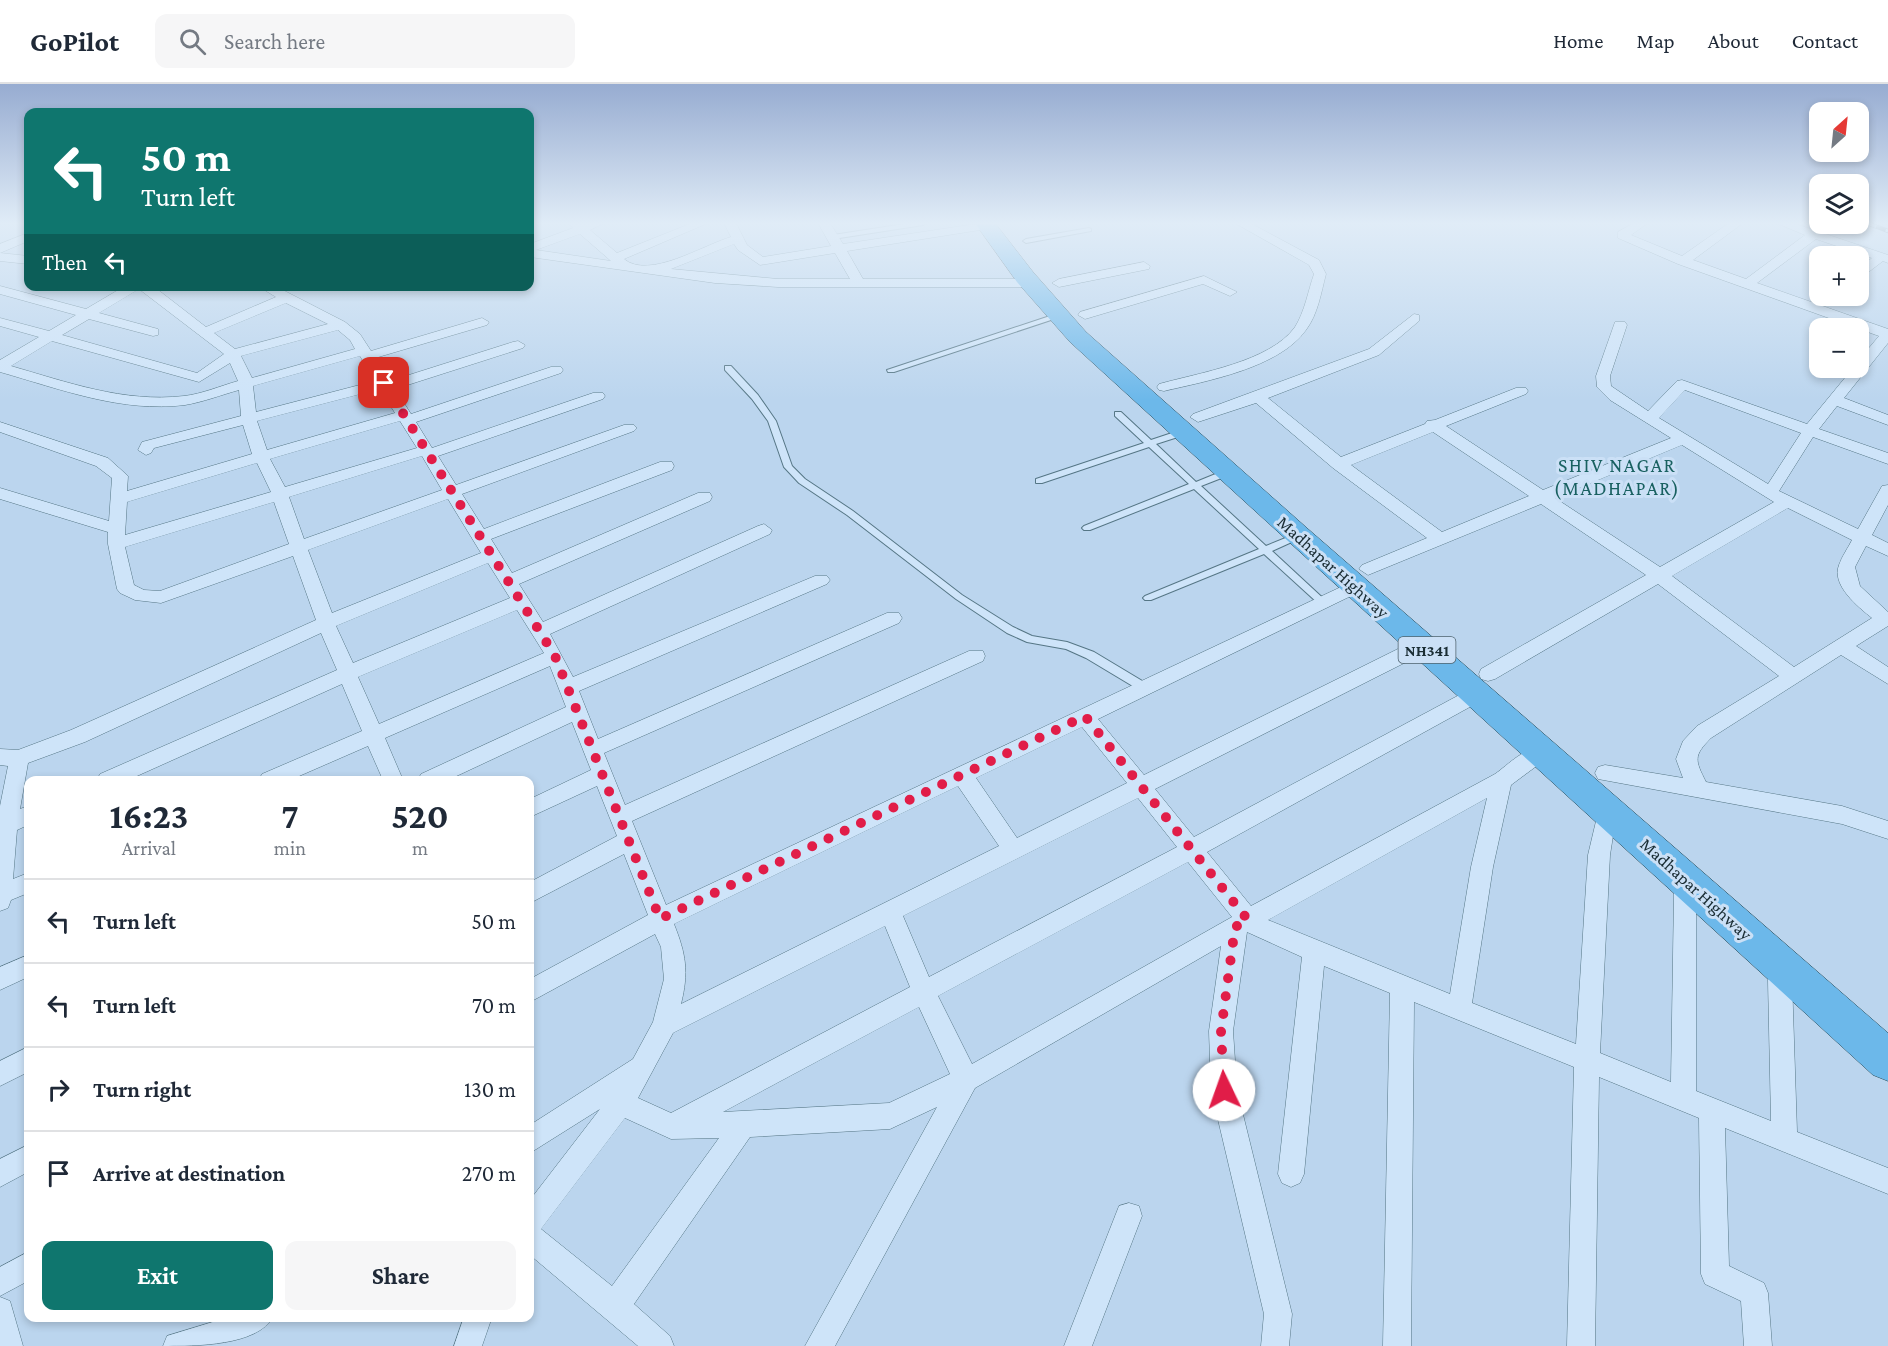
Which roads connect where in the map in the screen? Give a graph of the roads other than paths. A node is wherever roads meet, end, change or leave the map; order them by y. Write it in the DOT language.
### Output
graph roads {
  1 [pos="756,282"];
  2 [pos="1029,282"];
  3 [pos="1047,282"];
  4 [pos="1065,282"];
  5 [pos="1198,282"];
  6 [pos="1208,282"];
  7 [pos="1318,282"];
  8 [pos="1746,282"];
  9 [pos="859,283"];
  10 [pos="1023,283"];
  11 [pos="1059,283"];
  12 [pos="1749,283"];
  13 [pos="0,290"];
  14 [pos="127,291"];
  15 [pos="150,291"];
  16 [pos="273,291"];
  17 [pos="1230,292"];
  18 [pos="286,298"];
  19 [pos="90,313"];
  20 [pos="1085,315"];
  21 [pos="1053,318"];
  22 [pos="1414,318"];
  23 [pos="0,322"];
  24 [pos="482,322"];
  25 [pos="340,325"];
  26 [pos="1620,325"];
  27 [pos="153,332"];
  28 [pos="203,333"];
  29 [pos="1888,334"];
  30 [pos="52,336"];
  31 [pos="518,345"];
  32 [pos="233,354"];
  33 [pos="366,354"];
  34 [pos="0,367"];
  35 [pos="728,368"];
  36 [pos="556,370"];
  37 [pos="891,370"];
  38 [pos="246,383"];
  39 [pos="385,385"];
  40 [pos="1164,387"];
  41 [pos="1521,391"];
  42 [pos="598,396"];
  43 [pos="1258,397"];
  44 [pos="1835,400"];
  45 [pos="1118,414"];
  46 [pos="1198,417"];
  47 [pos="406,418"];
  48 [pos="1649,419"];
  49 [pos="249,420"];
  50 [pos="1888,420"];
  51 [pos="1432,424"];
  52 [pos="0,427"];
  53 [pos="629,428"];
  54 [pos="1811,429"];
  55 [pos="1178,434"];
  56 [pos="1680,440"];
  57 [pos="1151,443"];
  58 [pos="146,450"];
  59 [pos="427,452"];
  60 [pos="261,458"];
  61 [pos="1888,459"];
  62 [pos="1339,464"];
  63 [pos="666,466"];
  64 [pos="1221,475"];
  65 [pos="1039,481"];
  66 [pos="1195,485"];
  67 [pos="1888,490"];
  68 [pos="280,492"];
  69 [pos="1770,493"];
  70 [pos="0,494"];
  71 [pos="453,494"];
  72 [pos="704,497"];
  73 [pos="121,498"];
  74 [pos="1540,499"];
  75 [pos="1786,502"];
  76 [pos="1087,528"];
  77 [pos="764,530"];
  78 [pos="116,537"];
  79 [pos="480,537"];
  80 [pos="1291,539"];
  81 [pos="1440,539"];
  82 [pos="1861,539"];
  83 [pos="297,546"];
  84 [pos="1267,549"];
  85 [pos="1888,550"];
  86 [pos="492,555"];
  87 [pos="1368,568"];
  88 [pos="1659,576"];
  89 [pos="821,580"];
  90 [pos="508,582"];
  91 [pos="1349,590"];
  92 [pos="1148,598"];
  93 [pos="520,601"];
  94 [pos="1323,603"];
  95 [pos="893,618"];
  96 [pos="1887,620"];
  97 [pos="326,623"];
  98 [pos="539,631"];
  99 [pos="1840,645"];
  100 [pos="1415,649"];
  101 [pos="555,656"];
  102 [pos="976,656"];
  103 [pos="348,673"];
  104 [pos="1488,674"];
  105 [pos="1793,676"];
  106 [pos="1888,677"];
  107 [pos="567,688"];
  108 [pos="1145,688"];
  109 [pos="1470,698"];
  110 [pos="577,711"];
  111 [pos="1085,716"];
  112 [pos="375,734"];
  113 [pos="592,750"];
  114 [pos="1535,756"];
  115 [pos="9,757"];
  116 [pos="1605,773"];
  117 [pos="602,774"];
  118 [pos="116,776"];
  119 [pos="278,776"];
  120 [pos="391,776"];
  121 [pos="437,776"];
  122 [pos="962,776"];
  123 [pos="1502,780"];
  124 [pos="1141,786"];
  125 [pos="1699,789"];
  126 [pos="534,806"];
  127 [pos="24,817"];
  128 [pos="619,817"];
  129 [pos="1604,823"];
  130 [pos="7,825"];
  131 [pos="1888,830"];
  132 [pos="628,840"];
  133 [pos="1192,849"];
  134 [pos="1014,850"];
  135 [pos="24,885"];
  136 [pos="534,890"];
  137 [pos="1685,894"];
  138 [pos="1,898"];
  139 [pos="890,912"];
  140 [pos="660,919"];
  141 [pos="1241,923"];
  142 [pos="1314,951"];
  143 [pos="24,968"];
  144 [pos="0,979"];
  145 [pos="1780,980"];
  146 [pos="1402,987"];
  147 [pos="534,989"];
  148 [pos="924,992"];
  149 [pos="1459,1011"];
  150 [pos="664,1024"];
  151 [pos="1888,1034"];
  152 [pos="1888,1060"];
  153 [pos="24,1061"];
  154 [pos="1587,1061"];
  155 [pos="643,1067"];
  156 [pos="0,1074"];
  157 [pos="966,1079"];
  158 [pos="1683,1099"];
  159 [pos="621,1102"];
  160 [pos="1712,1111"];
  161 [pos="744,1124"];
  162 [pos="671,1126"];
  163 [pos="534,1137"];
  164 [pos="1784,1139"];
  165 [pos="24,1160"];
  166 [pos="0,1173"];
  167 [pos="1291,1174"];
  168 [pos="1888,1182"];
  169 [pos="534,1216"];
  170 [pos="1129,1216"];
  171 [pos="534,1241"];
  172 [pos="24,1268"];
  173 [pos="0,1282"];
  174 [pos="615,1306"];
  175 [pos="0,1311"];
  176 [pos="476,1322"];
  177 [pos="246,1330"];
  178 [pos="9,1346"];
  179 [pos="177,1346"];
  180 [pos="468,1346"];
  181 [pos="660,1346"];
  182 [pos="819,1346"];
  183 [pos="1078,1346"];
  184 [pos="1275,1346"];
  185 [pos="1397,1346"];
  186 [pos="1581,1346"];
  187 [pos="1758,1346"];
  1 -- 9 [label="street"];
  2 -- 152 [label="highway, Madhapar Highway / NH341"];
  3 -- 151 [label="highway, Madhapar Highway / NH341"];
  4 -- 11 [label="street"];
  5 -- 20 [label="street"];
  6 -- 17 [label="street"];
  7 -- 40 [label="street"];
  8 -- 12 [label="street"];
  9 -- 10 [label="street"];
  12 -- 29 [label="street"];
  13 -- 19 [label="street"];
  14 -- 19 [label="street"];
  15 -- 28 [label="street"];
  16 -- 18 [label="street"];
  18 -- 25 [label="street"];
  18 -- 28 [label="street"];
  19 -- 27 [label="street"];
  19 -- 30 [label="street"];
  21 -- 37 [label="lane"];
  22 -- 43 [label="street"];
  23 -- 30 [label="street"];
  24 -- 33 [label="street"];
  25 -- 32 [label="street"];
  25 -- 33 [label="street"];
  26 -- 48 [label="street"];
  28 -- 32 [label="street"];
  29 -- 44 [label="street"];
  30 -- 32 [label="street"];
  30 -- 34 [label="street"];
  31 -- 39 [label="street"];
  32 -- 38 [label="street"];
  33 -- 38 [label="street"];
  33 -- 39 [label="street"];
  34 -- 38 [label="street"];
  35 -- 108 [label="lane"];
  36 -- 47 [label="street"];
  38 -- 49 [label="street"];
  39 -- 47 [label="street"];
  39 -- 49 [label="street"];
  41 -- 51 [label="street"];
  42 -- 59 [label="street"];
  43 -- 46 [label="street"];
  43 -- 62 [label="street"];
  44 -- 50 [label="street"];
  44 -- 54 [label="street"];
  45 -- 57 [label="lane"];
  47 -- 59 [label="street"];
  47 -- 60 [label="street"];
  48 -- 54 [label="street"];
  48 -- 56 [label="street"];
  49 -- 58 [label="street"];
  49 -- 60 [label="street"];
  51 -- 62 [label="street"];
  51 -- 74 [label="street"];
  52 -- 73 [label="street"];
  53 -- 71 [label="street"];
  54 -- 61 [label="street"];
  54 -- 69 [label="street"];
  55 -- 57 [label="lane"];
  56 -- 69 [label="street"];
  56 -- 74 [label="street"];
  57 -- 65 [label="lane"];
  57 -- 66 [label="lane"];
  59 -- 68 [label="street"];
  59 -- 71 [label="street"];
  60 -- 68 [label="street"];
  60 -- 73 [label="street"];
  62 -- 81 [label="street"];
  63 -- 79 [label="street"];
  64 -- 66 [label="lane"];
  66 -- 76 [label="lane"];
  66 -- 84 [label="lane"];
  67 -- 82 [label="street"];
  68 -- 78 [label="street"];
  68 -- 83 [label="street"];
  69 -- 75 [label="street"];
  70 -- 78 [label="street"];
  71 -- 79 [label="street"];
  71 -- 83 [label="street"];
  72 -- 90 [label="street"];
  73 -- 78 [label="street"];
  74 -- 81 [label="street"];
  74 -- 88 [label="street"];
  75 -- 82 [label="street"];
  75 -- 88 [label="street"];
  77 -- 98 [label="street"];
  78 -- 83 [label="street"];
  79 -- 86 [label="street"];
  80 -- 84 [label="lane"];
  81 -- 87 [label="street"];
  82 -- 85 [label="street"];
  82 -- 96 [label="street"];
  83 -- 97 [label="street"];
  84 -- 92 [label="lane"];
  84 -- 94 [label="lane"];
  86 -- 90 [label="street"];
  86 -- 97 [label="street"];
  88 -- 104 [label="street"];
  88 -- 105 [label="street"];
  89 -- 107 [label="street"];
  90 -- 93 [label="street"];
  91 -- 94 [label="street"];
  93 -- 98 [label="street"];
  93 -- 103 [label="street"];
  94 -- 108 [label="street"];
  95 -- 113 [label="street"];
  96 -- 99 [label="street"];
  97 -- 103 [label="street"];
  97 -- 115 [label="street"];
  98 -- 101 [label="street"];
  99 -- 105 [label="street"];
  99 -- 106 [label="street"];
  100 -- 124 [label="street"];
  101 -- 107 [label="street"];
  101 -- 112 [label="street"];
  102 -- 128 [label="street"];
  103 -- 112 [label="street"];
  103 -- 118 [label="street"];
  105 -- 125 [label="street"];
  107 -- 110 [label="street"];
  108 -- 111 [label="street"];
  109 -- 133 [label="street"];
  110 -- 113 [label="street"];
  110 -- 121 [label="street"];
  111 -- 122 [label="street"];
  111 -- 124 [label="street"];
  112 -- 119 [label="street"];
  112 -- 120 [label="street"];
  113 -- 117 [label="street"];
  114 -- 123 [label="street"];
  115 -- 130 [label="street"];
  116 -- 125 [label="street"];
  117 -- 126 [label="street"];
  117 -- 128 [label="street"];
  122 -- 134 [label="street"];
  122 -- 140 [label="street"];
  123 -- 141 [label="street"];
  123 -- 149 [label="street"];
  124 -- 133 [label="street"];
  124 -- 134 [label="street"];
  125 -- 131 [label="street"];
  127 -- 130 [label="street"];
  128 -- 132 [label="street"];
  129 -- 154 [label="street"];
  130 -- 138 [label="street"];
  132 -- 136 [label="street"];
  132 -- 140 [label="street"];
  133 -- 141 [label="street"];
  133 -- 148 [label="street"];
  134 -- 139 [label="street"];
  135 -- 138 [label="street"];
  137 -- 158 [label="street"];
  139 -- 148 [label="street"];
  139 -- 150 [label="street"];
  140 -- 147 [label="street"];
  140 -- 150 [label="street"];
  141 -- 142 [label="street"];
  141 -- 157 [label="street"];
  141 -- 184 [label="street"];
  142 -- 146 [label="street"];
  142 -- 167 [label="street"];
  143 -- 144 [label="street"];
  145 -- 164 [label="street"];
  146 -- 149 [label="street"];
  146 -- 185 [label="street"];
  148 -- 157 [label="street"];
  148 -- 162 [label="street"];
  149 -- 154 [label="street"];
  150 -- 155 [label="street"];
  153 -- 156 [label="street"];
  154 -- 158 [label="street"];
  154 -- 186 [label="street"];
  155 -- 159 [label="street"];
  155 -- 163 [label="street"];
  157 -- 161 [label="street"];
  157 -- 182 [label="street"];
  158 -- 160 [label="street"];
  159 -- 162 [label="street"];
  159 -- 169 [label="street"];
  160 -- 164 [label="street"];
  160 -- 187 [label="street"];
  161 -- 162 [label="street"];
  161 -- 174 [label="street"];
  164 -- 168 [label="street"];
  165 -- 166 [label="street"];
  170 -- 183 [label="street"];
  171 -- 174 [label="street"];
  172 -- 173 [label="street"];
  174 -- 181 [label="street"];
  175 -- 178 [label="street"];
  176 -- 180 [label="street"];
  177 -- 179 [label="street"];
}
